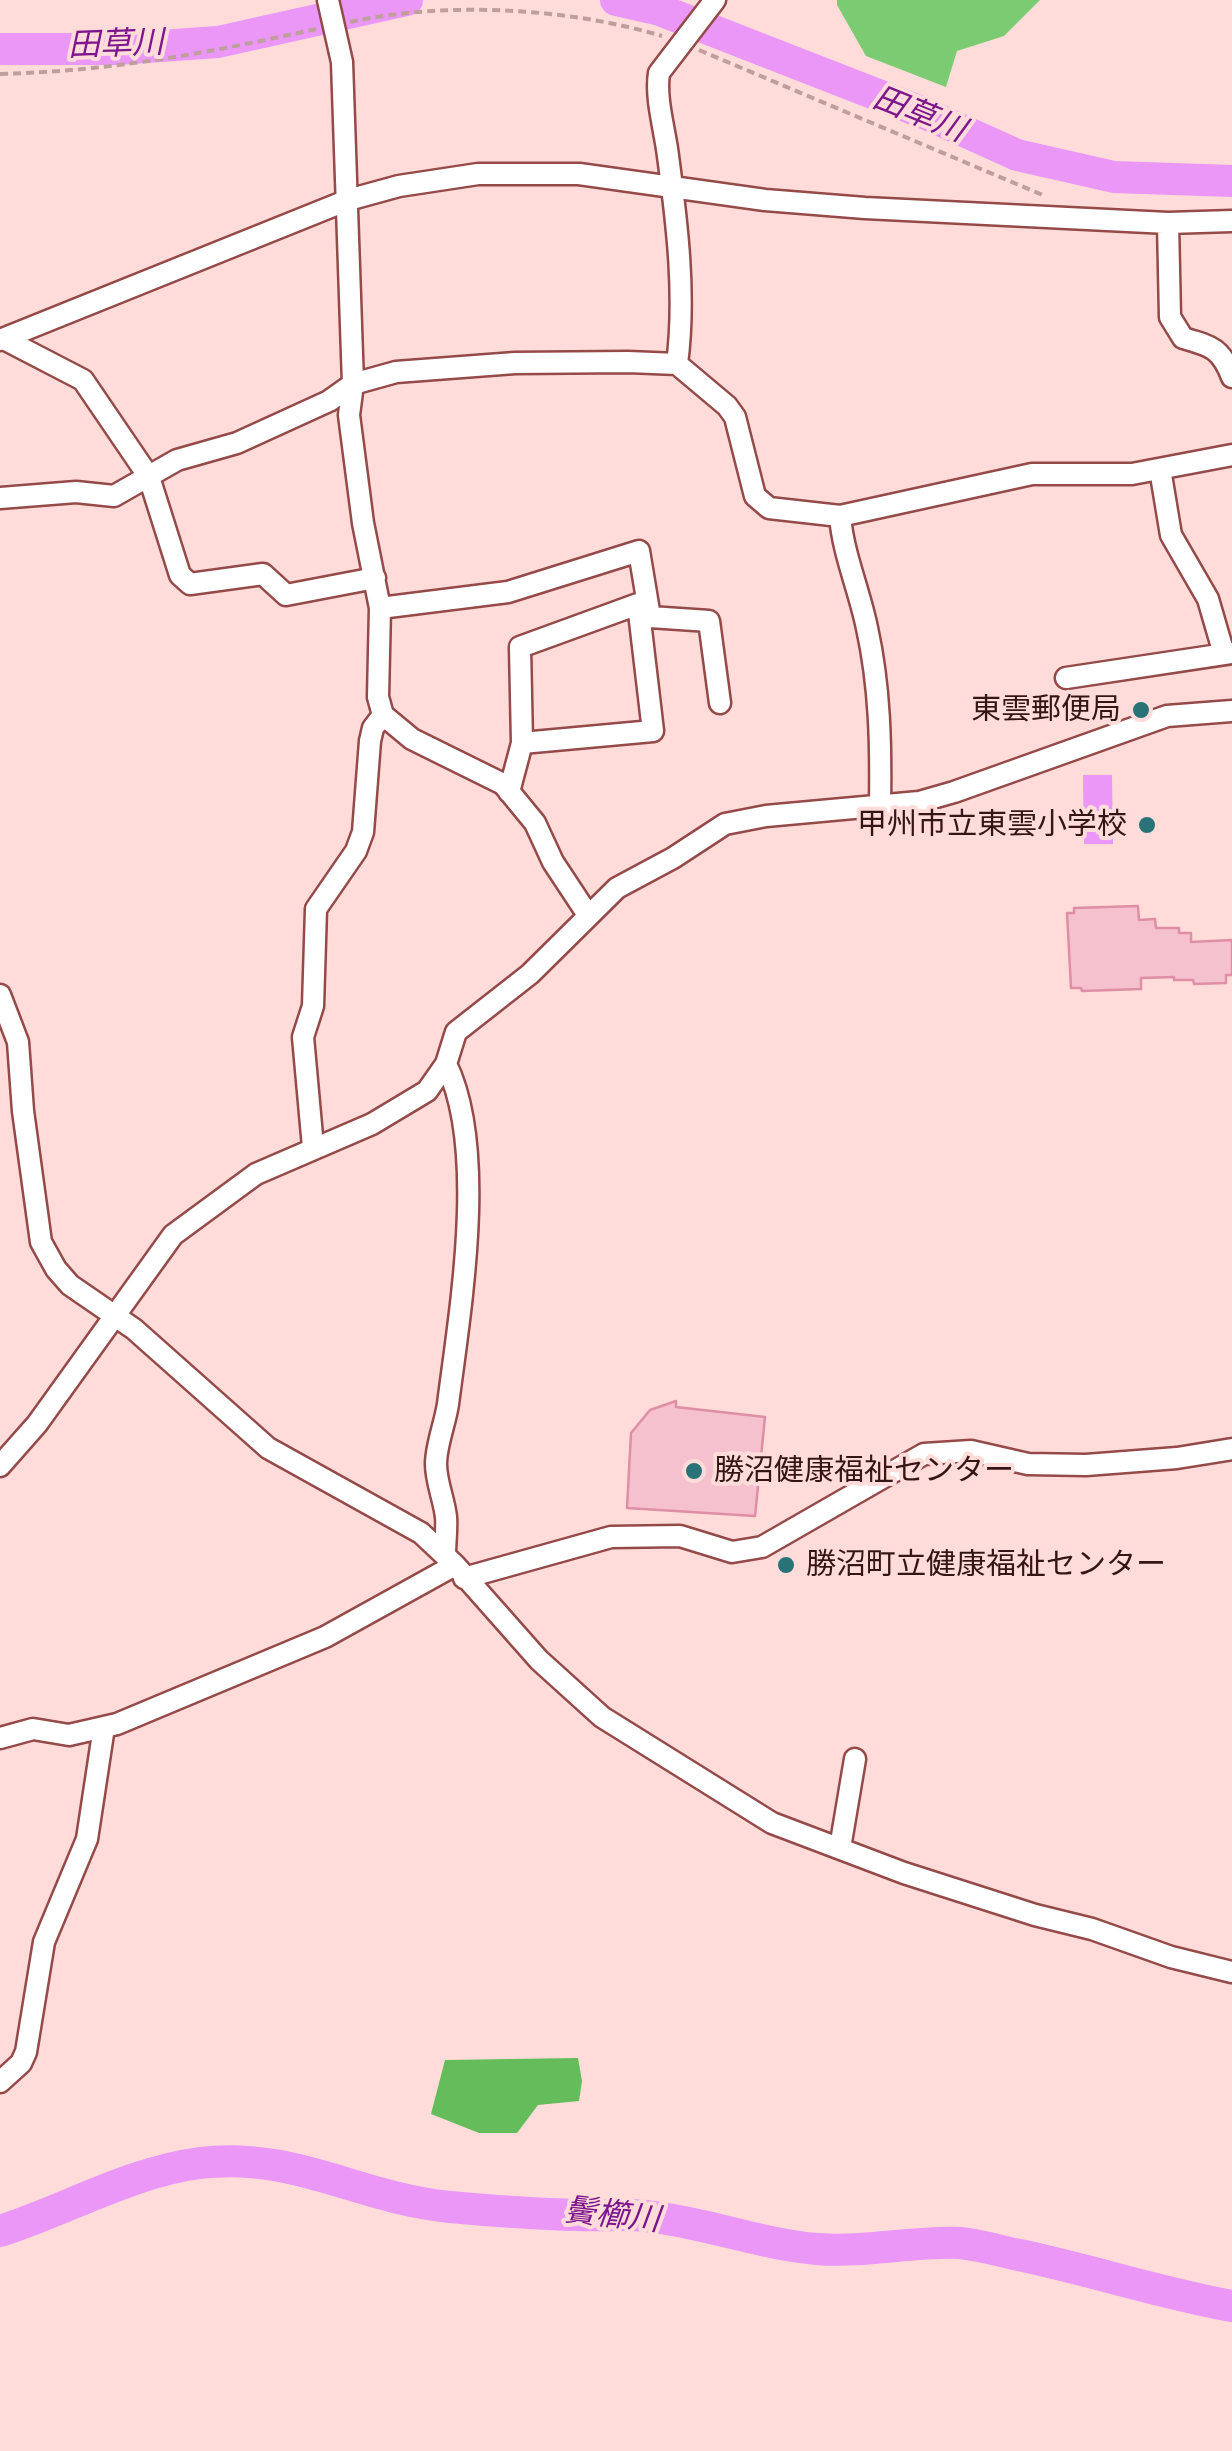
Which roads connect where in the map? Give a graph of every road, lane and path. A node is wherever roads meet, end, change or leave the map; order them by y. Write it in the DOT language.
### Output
graph roads {
  1 [pos="328,0"];
  2 [pos="714,2"];
  3 [pos="334,26"];
  4 [pos="686,39"];
  5 [pos="0,74"];
  6 [pos="671,186"];
  7 [pos="1045,196"];
  8 [pos="348,200"];
  9 [pos="1232,222"];
  10 [pos="1168,223"];
  11 [pos="2,340"];
  12 [pos="677,364"];
  13 [pos="1232,377"];
  14 [pos="353,384"];
  15 [pos="1232,456"];
  16 [pos="1160,469"];
  17 [pos="149,477"];
  18 [pos="0,498"];
  19 [pos="840,516"];
  20 [pos="375,578"];
  21 [pos="380,608"];
  22 [pos="1228,654"];
  23 [pos="1066,678"];
  24 [pos="720,703"];
  25 [pos="1232,712"];
  26 [pos="383,716"];
  27 [pos="522,743"];
  28 [pos="509,792"];
  29 [pos="880,806"];
  30 [pos="588,915"];
  31 [pos="0,995"];
  32 [pos="446,1064"];
  33 [pos="313,1147"];
  34 [pos="113,1315"];
  35 [pos="1232,1449"];
  36 [pos="0,1466"];
  37 [pos="455,1566"];
  38 [pos="104,1727"];
  39 [pos="0,1738"];
  40 [pos="856,1759"];
  41 [pos="840,1848"];
  42 [pos="1232,1972"];
  43 [pos="0,2082"];
  1 -- 3 [label="street"];
  2 -- 4 [label="street"];
  3 -- 4 [label="path"];
  3 -- 5 [label="path"];
  3 -- 8 [label="street"];
  4 -- 6 [label="street"];
  4 -- 7 [label="path"];
  6 -- 8 [label="street"];
  6 -- 10 [label="street"];
  6 -- 12 [label="street"];
  8 -- 11 [label="street"];
  8 -- 14 [label="street"];
  9 -- 10 [label="street"];
  10 -- 13 [label="street"];
  11 -- 17 [label="street"];
  12 -- 14 [label="street"];
  12 -- 19 [label="street"];
  14 -- 17 [label="street"];
  14 -- 20 [label="street"];
  15 -- 16 [label="street"];
  16 -- 19 [label="street"];
  16 -- 22 [label="street"];
  17 -- 18 [label="street"];
  17 -- 20 [label="street"];
  19 -- 29 [label="street"];
  20 -- 21 [label="street"];
  21 -- 24 [label="street"];
  21 -- 26 [label="street"];
  22 -- 23 [label="street"];
  25 -- 29 [label="street"];
  26 -- 28 [label="street"];
  26 -- 33 [label="street"];
  27 -- 27 [label="street"];
  27 -- 28 [label="street"];
  28 -- 30 [label="street"];
  29 -- 30 [label="street"];
  30 -- 32 [label="street"];
  31 -- 34 [label="street"];
  32 -- 33 [label="street"];
  32 -- 37 [label="street"];
  33 -- 34 [label="street"];
  34 -- 36 [label="street"];
  34 -- 37 [label="street"];
  35 -- 37 [label="street"];
  37 -- 38 [label="street"];
  37 -- 41 [label="street"];
  38 -- 39 [label="street"];
  38 -- 43 [label="street"];
  40 -- 41 [label="street"];
  41 -- 42 [label="street"];
}
